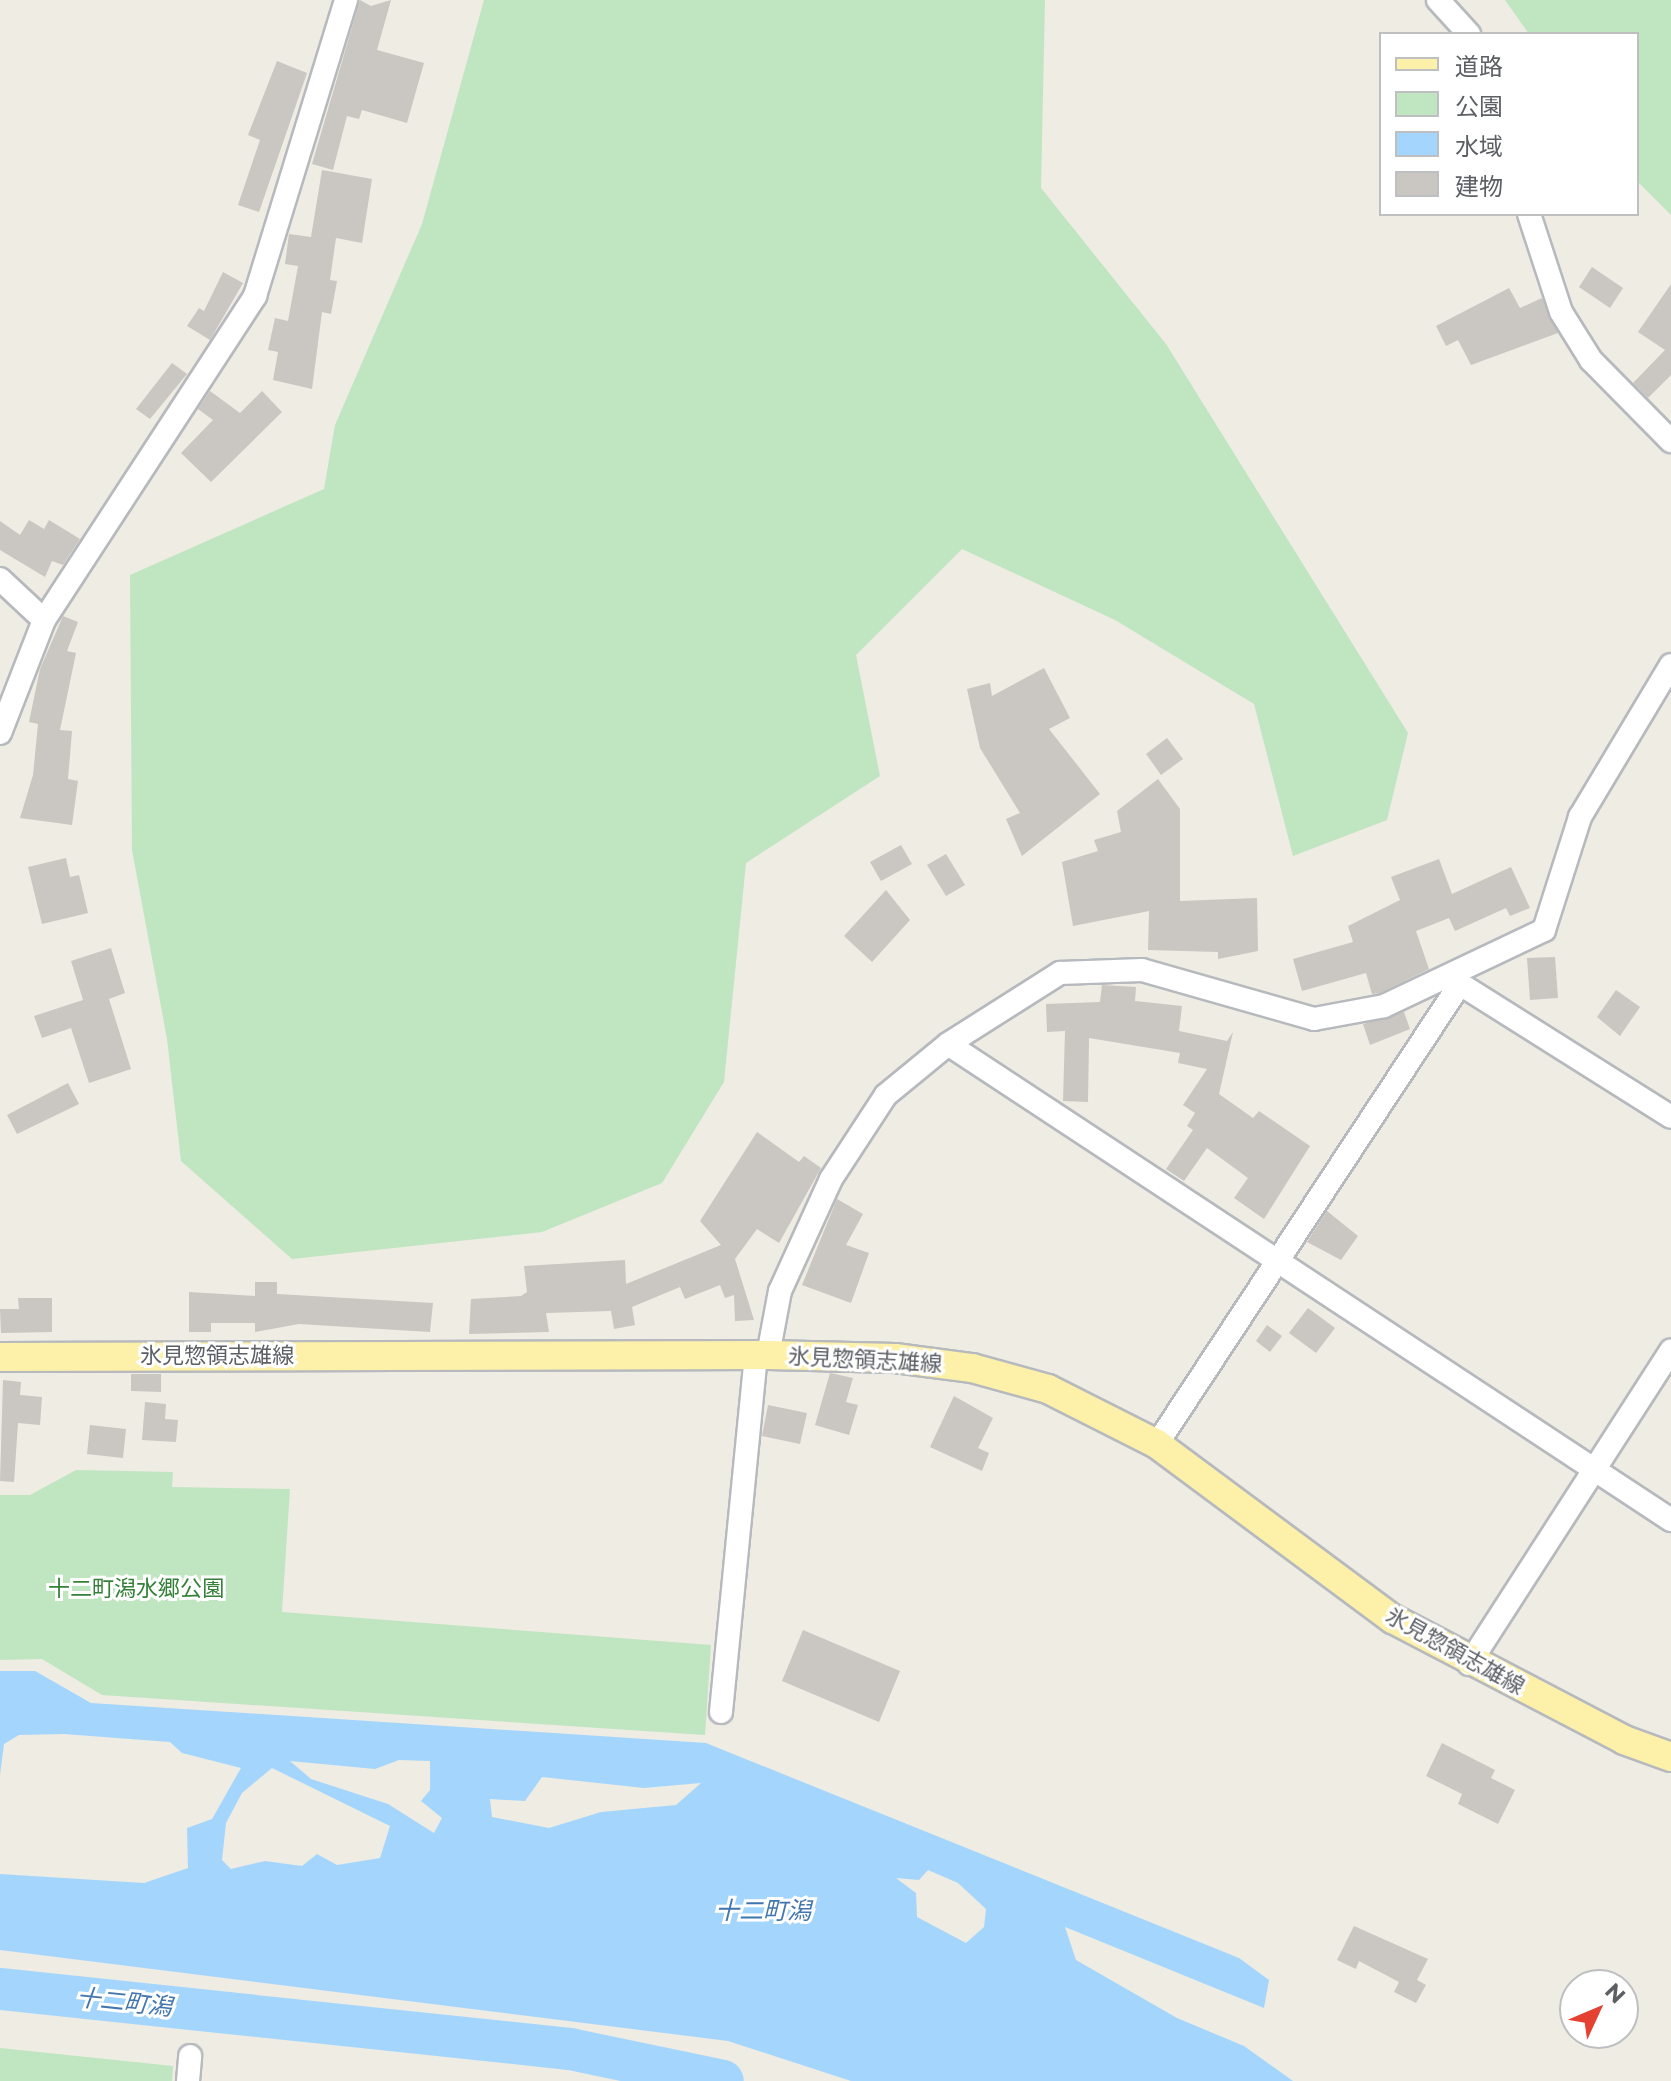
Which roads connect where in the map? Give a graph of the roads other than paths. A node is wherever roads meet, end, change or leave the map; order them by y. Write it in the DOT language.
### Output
graph roads {
  1 [pos="346,0"];
  2 [pos="1438,0"];
  3 [pos="1467,32"];
  4 [pos="1530,216"];
  5 [pos="1671,441"];
  6 [pos="0,579"];
  7 [pos="44,620"];
  8 [pos="1671,665"];
  9 [pos="0,733"];
  10 [pos="1458,979"];
  11 [pos="948,1044"];
  12 [pos="1671,1117"];
  13 [pos="1279,1258"];
  14 [pos="1671,1351"];
  15 [pos="762,1355"];
  16 [pos="0,1357"];
  17 [pos="1157,1444"];
  18 [pos="1594,1470"];
  19 [pos="1671,1520"];
  20 [pos="1469,1664"];
  21 [pos="721,1712"];
  22 [pos="1671,1757"];
  23 [pos="190,2056"];
  24 [pos="188,2081"];
  1 -- 7 [label="street"];
  2 -- 3 [label="street"];
  4 -- 5 [label="street"];
  6 -- 7 [label="street"];
  7 -- 9 [label="street"];
  8 -- 10 [label="street"];
  10 -- 11 [label="street"];
  10 -- 12 [label="street"];
  10 -- 13 [label="street"];
  11 -- 13 [label="street"];
  11 -- 15 [label="street"];
  13 -- 17 [label="street"];
  13 -- 18 [label="street"];
  14 -- 18 [label="street"];
  15 -- 16 [label="main road, 氷見惣領志雄線"];
  15 -- 17 [label="main road, 氷見惣領志雄線"];
  15 -- 21 [label="street"];
  17 -- 20 [label="main road, 氷見惣領志雄線"];
  18 -- 19 [label="street"];
  18 -- 20 [label="street"];
  20 -- 22 [label="main road, 氷見惣領志雄線"];
  23 -- 24 [label="street"];
}
